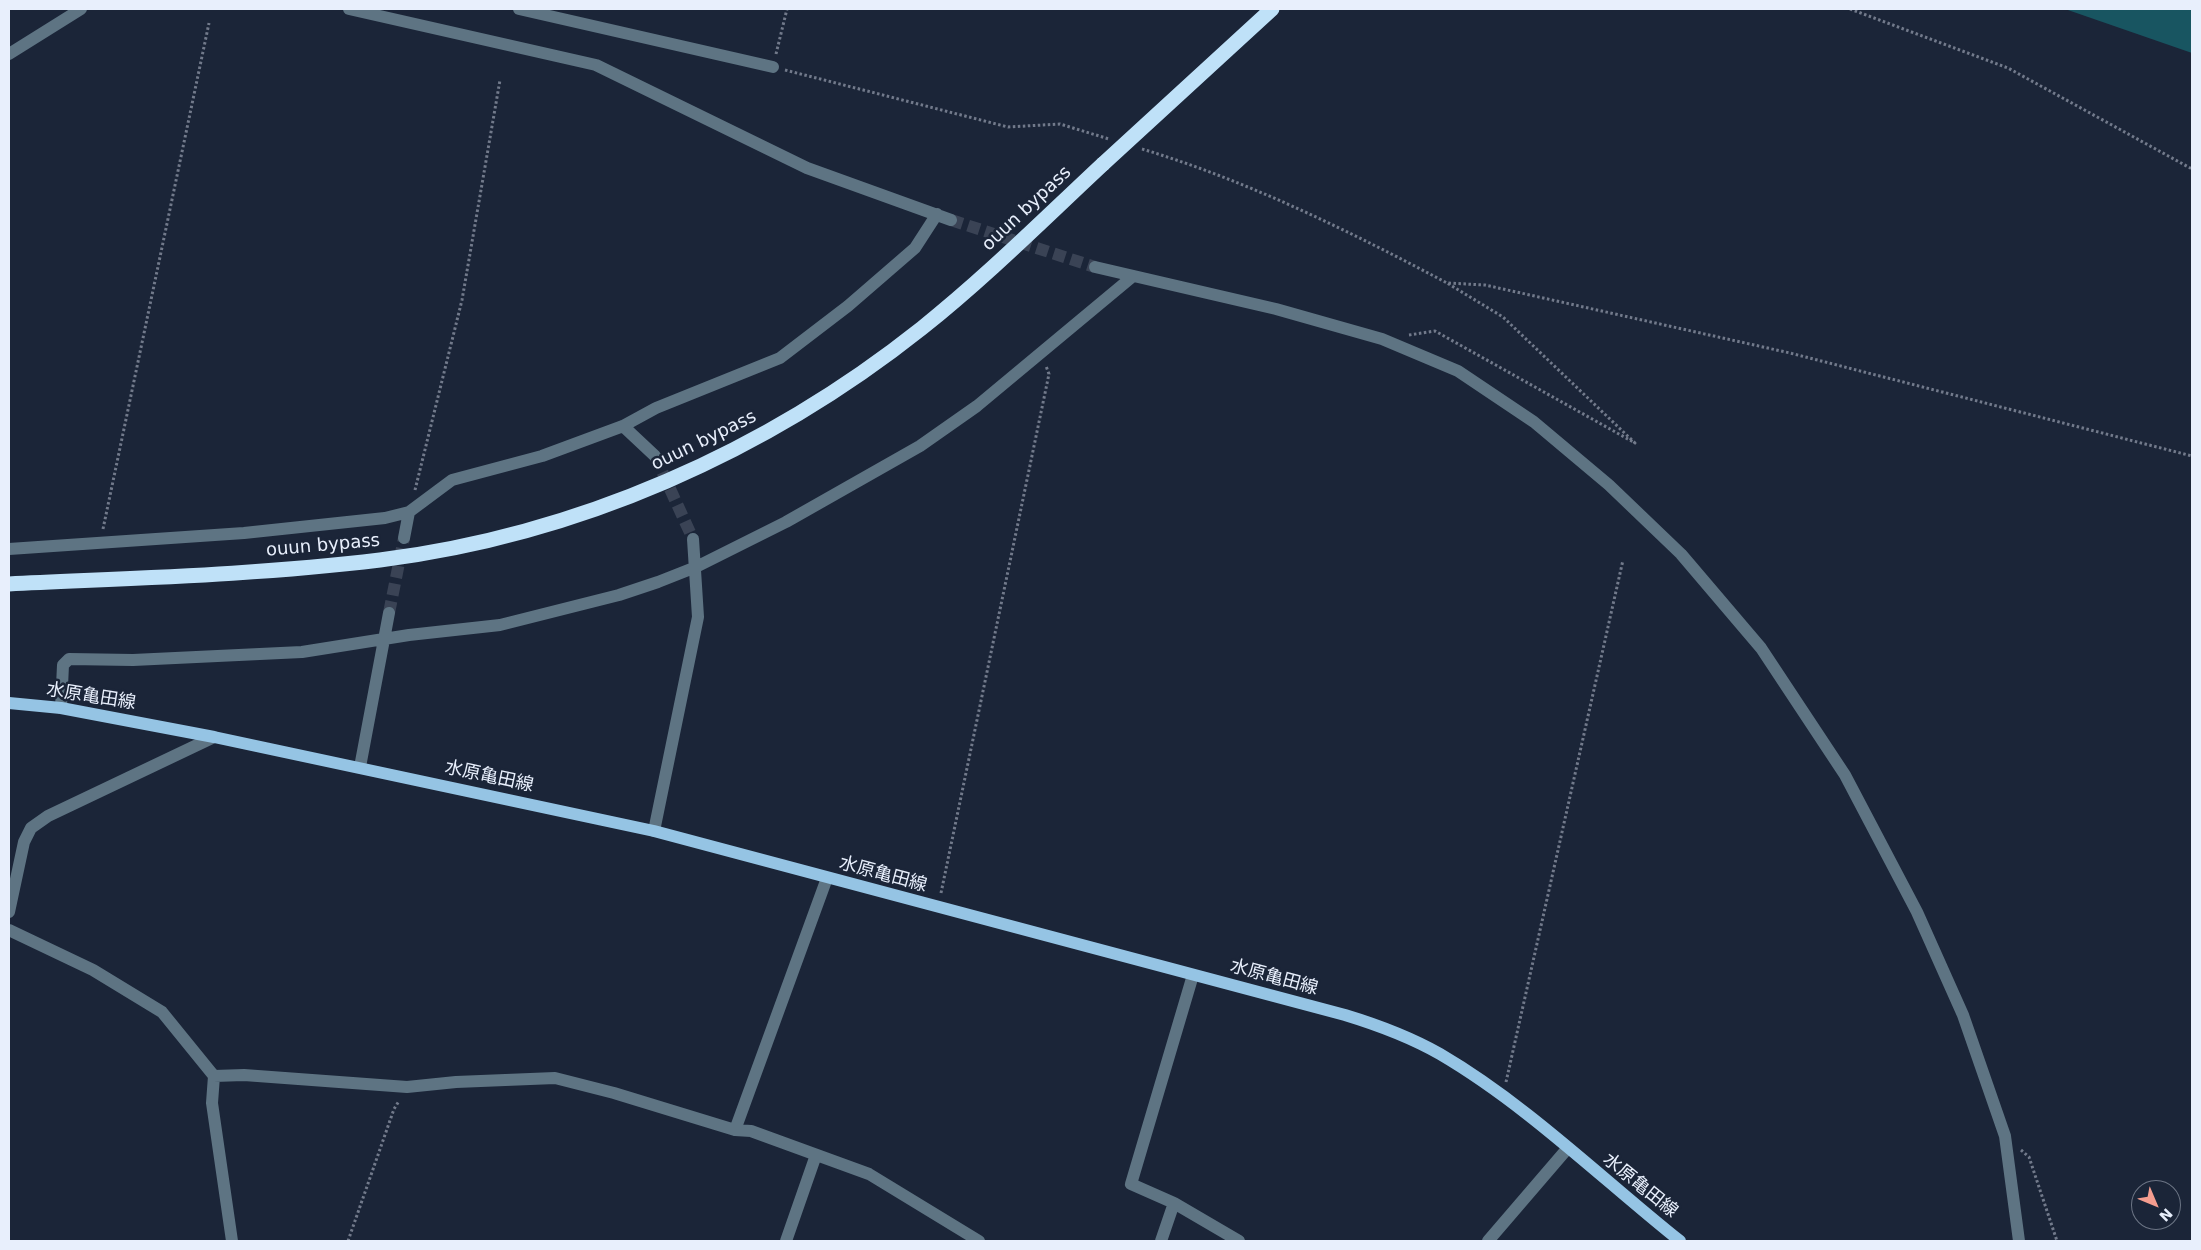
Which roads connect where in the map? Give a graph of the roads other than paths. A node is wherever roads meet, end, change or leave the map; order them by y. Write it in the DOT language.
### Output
graph roads {
  1 [pos="81,9"];
  2 [pos="349,9"];
  3 [pos="519,9"];
  4 [pos="1272,9"];
  5 [pos="9,54"];
  6 [pos="773,67"];
  7 [pos="937,214"];
  8 [pos="951,220"];
  9 [pos="1095,268"];
  10 [pos="1132,277"];
  11 [pos="623,426"];
  12 [pos="655,456"];
  13 [pos="409,512"];
  14 [pos="404,538"];
  15 [pos="693,539"];
  16 [pos="9,549"];
  17 [pos="696,567"];
  18 [pos="9,584"];
  19 [pos="389,613"];
  20 [pos="384,640"];
  21 [pos="9,703"];
  22 [pos="61,708"];
  23 [pos="214,737"];
  24 [pos="360,767"];
  25 [pos="654,831"];
  26 [pos="827,878"];
  27 [pos="9,912"];
  28 [pos="9,930"];
  29 [pos="1193,975"];
  30 [pos="214,1076"];
  31 [pos="735,1130"];
  32 [pos="1568,1149"];
  33 [pos="816,1155"];
  34 [pos="1174,1203"];
  35 [pos="232,1241"];
  36 [pos="786,1241"];
  37 [pos="979,1241"];
  38 [pos="1161,1241"];
  39 [pos="1239,1241"];
  40 [pos="1488,1241"];
  41 [pos="1680,1241"];
  42 [pos="2019,1241"];
  1 -- 5 [label="street"];
  2 -- 7 [label="street"];
  3 -- 6 [label="street"];
  4 -- 18 [label="highway, ouun bypass, bridge"];
  7 -- 8 [label="street"];
  7 -- 11 [label="street"];
  9 -- 10 [label="street"];
  10 -- 17 [label="street"];
  10 -- 42 [label="street"];
  11 -- 12 [label="street"];
  11 -- 13 [label="street"];
  13 -- 14 [label="street"];
  13 -- 16 [label="street"];
  15 -- 17 [label="street"];
  17 -- 20 [label="street"];
  17 -- 25 [label="street"];
  19 -- 20 [label="street"];
  20 -- 22 [label="street"];
  20 -- 24 [label="street"];
  21 -- 22 [label="main road, 水原亀田線"];
  22 -- 23 [label="main road, 水原亀田線"];
  23 -- 24 [label="main road, 水原亀田線"];
  23 -- 27 [label="street"];
  24 -- 25 [label="main road, 水原亀田線"];
  25 -- 26 [label="main road, 水原亀田線"];
  26 -- 29 [label="main road, 水原亀田線"];
  26 -- 31 [label="street"];
  28 -- 30 [label="street"];
  29 -- 32 [label="main road, 水原亀田線"];
  29 -- 34 [label="street"];
  30 -- 31 [label="street"];
  30 -- 35 [label="street"];
  31 -- 33 [label="street"];
  32 -- 40 [label="street"];
  32 -- 41 [label="main road, 水原亀田線"];
  33 -- 36 [label="street"];
  33 -- 37 [label="street"];
  34 -- 38 [label="street"];
  34 -- 39 [label="street"];
}
